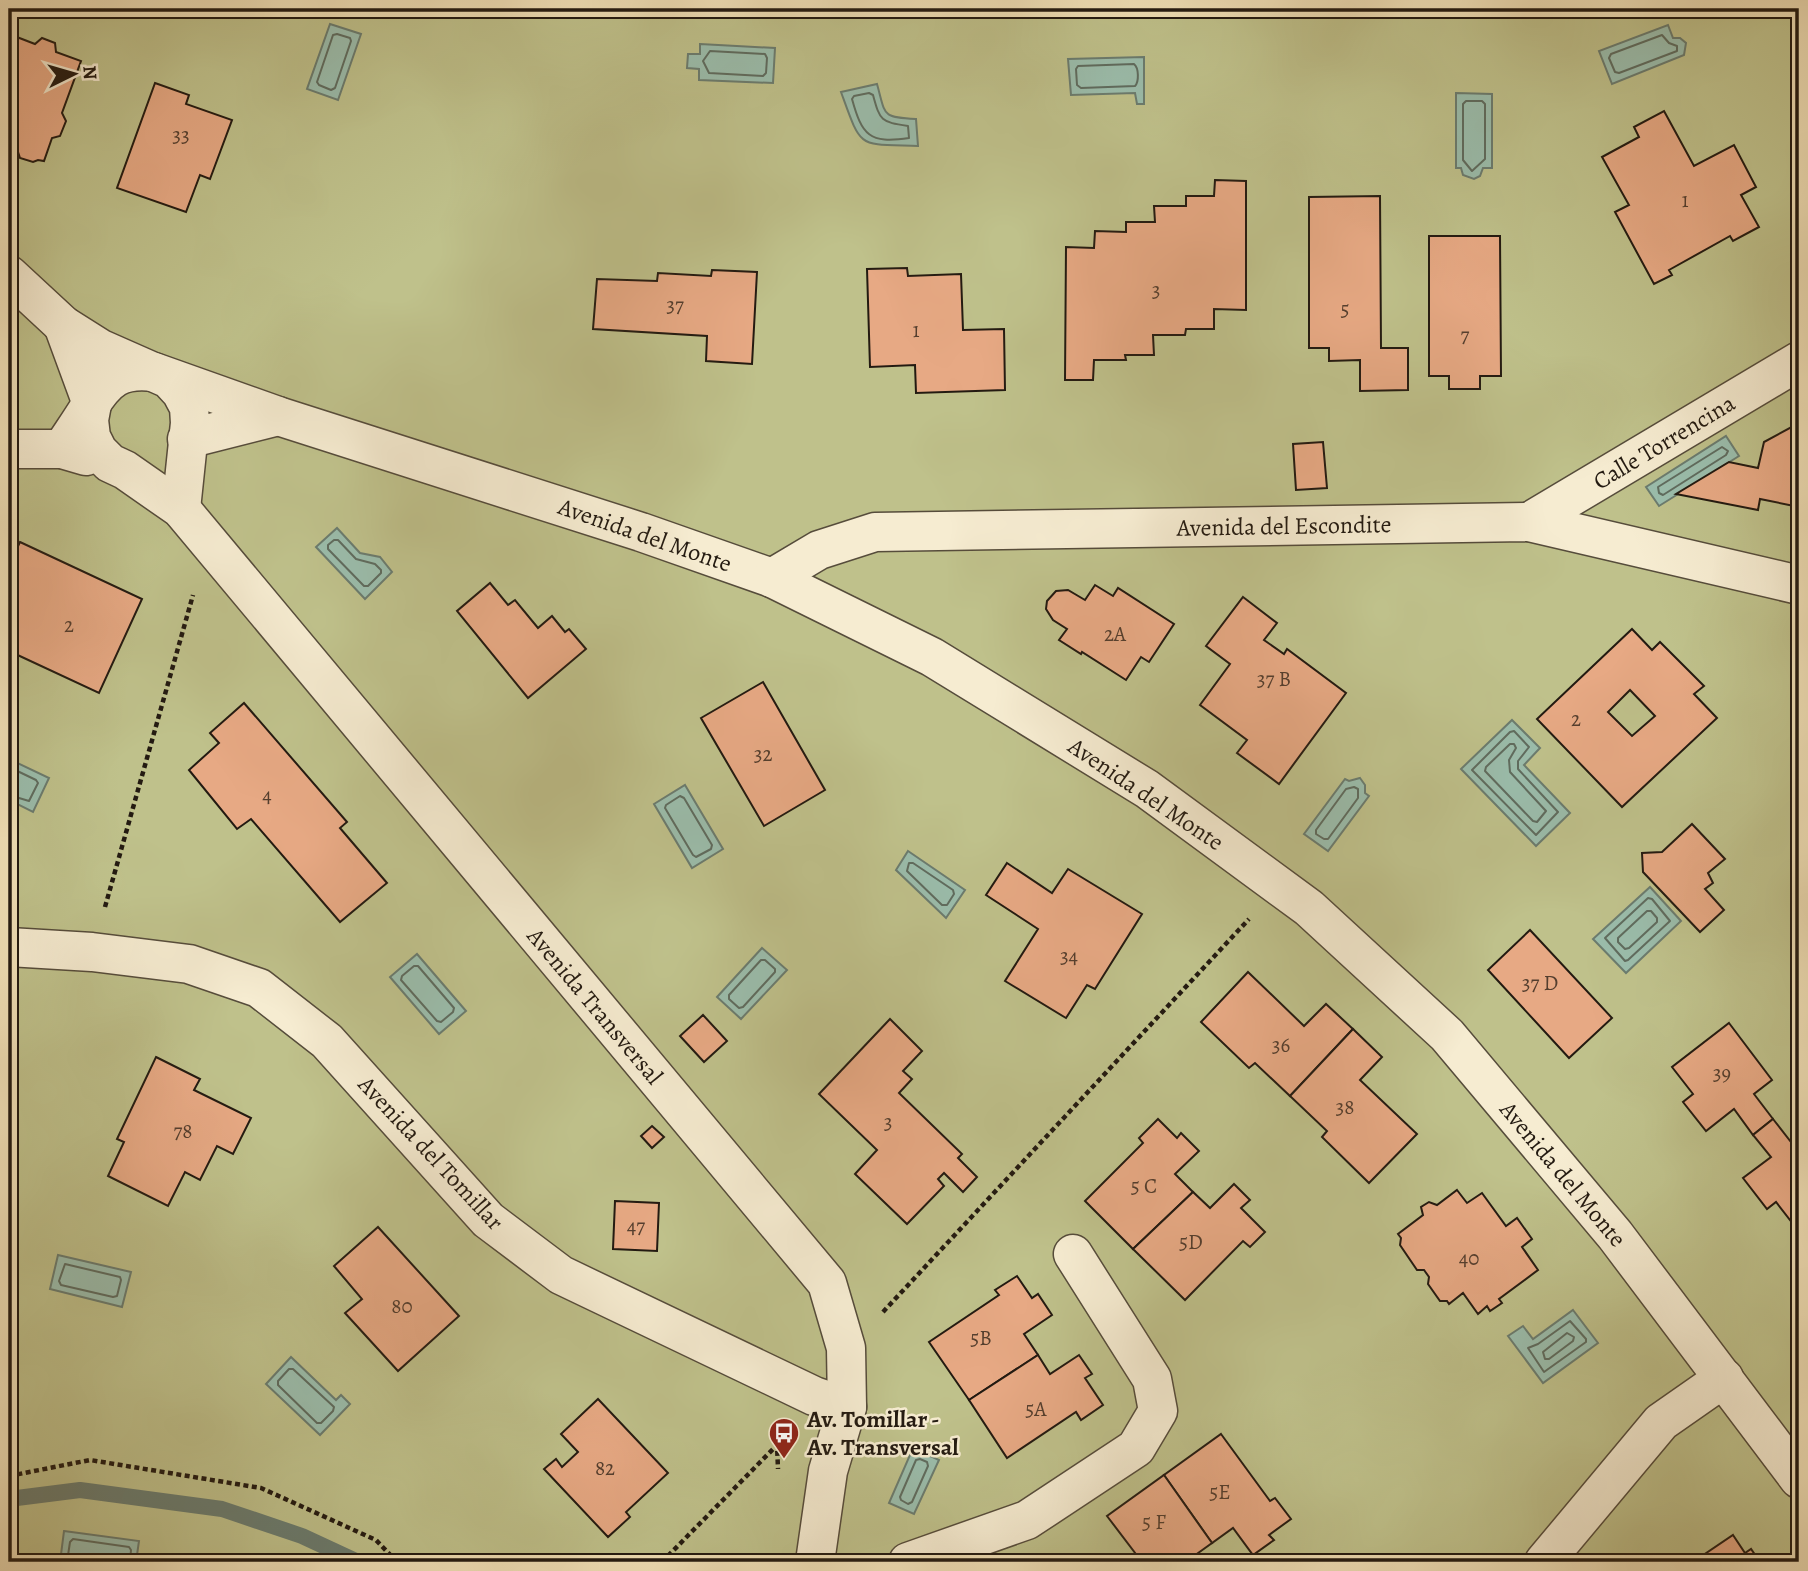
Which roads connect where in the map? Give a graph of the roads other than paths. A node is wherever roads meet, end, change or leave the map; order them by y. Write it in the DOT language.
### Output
graph roads {
  1 [pos="9,275"];
  2 [pos="63,325"];
  3 [pos="1799,362"];
  4 [pos="154,372"];
  5 [pos="92,404"];
  6 [pos="278,416"];
  7 [pos="187,439"];
  8 [pos="9,449"];
  9 [pos="62,449"];
  10 [pos="125,470"];
  11 [pos="181,509"];
  12 [pos="1529,522"];
  13 [pos="772,578"];
  14 [pos="1799,585"];
  15 [pos="9,947"];
  16 [pos="1073,1254"];
  17 [pos="1724,1378"];
  18 [pos="847,1407"];
  19 [pos="1799,1479"];
  20 [pos="815,1562"];
  21 [pos="908,1562"];
  22 [pos="1544,1562"];
  1 -- 2 [label="street, Avenida del Monte"];
  2 -- 4 [label="street, Avenida del Monte"];
  2 -- 5 [label="street, Avenida del Monte"];
  3 -- 12 [label="street, Calle Torrencina"];
  4 -- 5 [label="street, Avenida del Monte"];
  4 -- 6 [label="street, Avenida del Monte"];
  4 -- 7 [label="street, Avenida del Monte"];
  5 -- 9 [label="street"];
  5 -- 10 [label="street"];
  6 -- 7 [label="street"];
  6 -- 13 [label="street, Avenida del Monte"];
  7 -- 10 [label="street"];
  7 -- 11 [label="street"];
  8 -- 9 [label="street"];
  9 -- 10 [label="street"];
  10 -- 11 [label="street, Avenida Transversal"];
  11 -- 18 [label="street, Avenida Transversal"];
  12 -- 13 [label="street, Avenida del Escondite"];
  12 -- 14 [label="street, Avenida del Escondite"];
  13 -- 17 [label="street, Avenida del Monte"];
  15 -- 18 [label="street, Avenida del Tomillar"];
  16 -- 21 [label="street"];
  17 -- 19 [label="street, Avenida del Monte"];
  17 -- 22 [label="street"];
  18 -- 20 [label="street, Avenida Transversal"];
}
